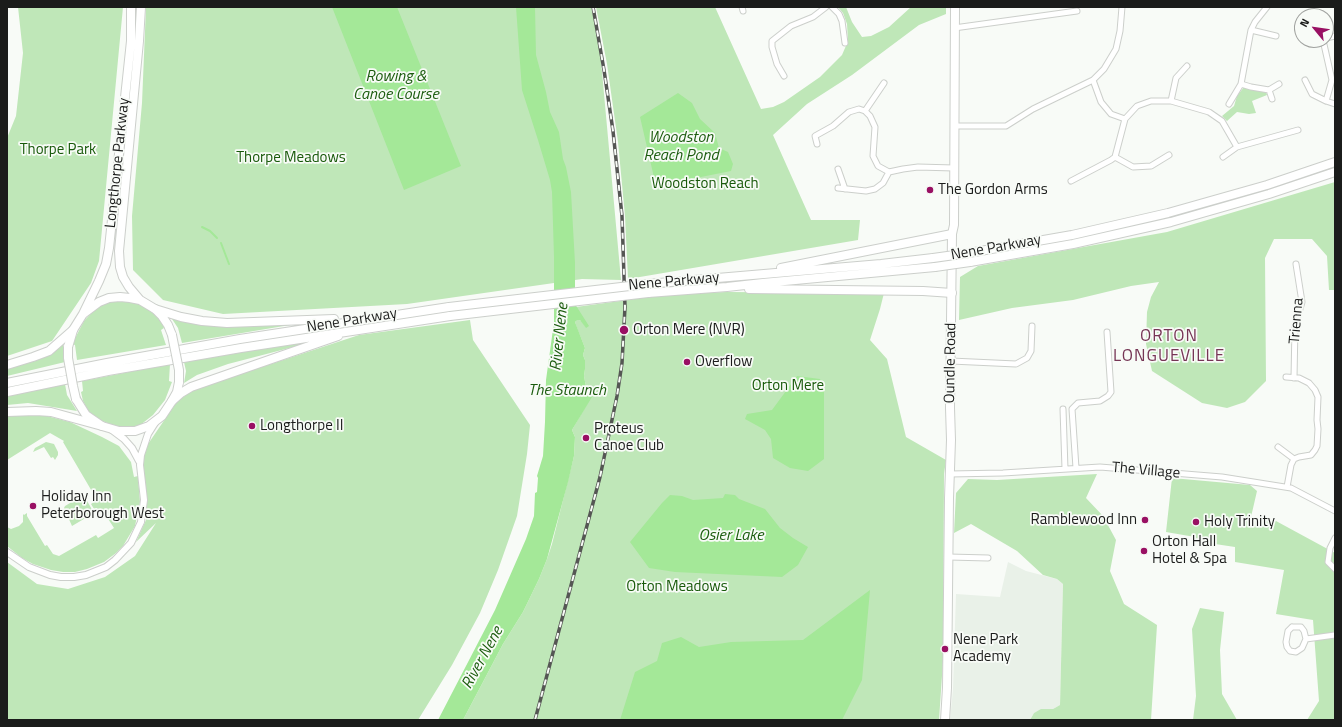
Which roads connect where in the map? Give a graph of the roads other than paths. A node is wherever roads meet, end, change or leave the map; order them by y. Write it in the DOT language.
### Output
graph roads {
  1 [pos="132,7"];
  2 [pos="140,7"];
  3 [pos="826,7"];
  4 [pos="832,7"];
  5 [pos="955,7"];
  6 [pos="1122,7"];
  7 [pos="1267,7"];
  8 [pos="1077,11"];
  9 [pos="954,28"];
  10 [pos="1251,30"];
  11 [pos="1276,36"];
  12 [pos="845,42"];
  13 [pos="1325,48"];
  14 [pos="1187,66"];
  15 [pos="784,76"];
  16 [pos="1093,80"];
  17 [pos="1305,80"];
  18 [pos="884,83"];
  19 [pos="1241,84"];
  20 [pos="1279,84"];
  21 [pos="1269,90"];
  22 [pos="1272,99"];
  23 [pos="1171,101"];
  24 [pos="1326,101"];
  25 [pos="1229,104"];
  26 [pos="1335,104"];
  27 [pos="865,111"];
  28 [pos="1125,119"];
  29 [pos="954,126"];
  30 [pos="1298,130"];
  31 [pos="816,144"];
  32 [pos="1237,147"];
  33 [pos="1169,155"];
  34 [pos="1115,157"];
  35 [pos="1223,157"];
  36 [pos="1335,162"];
  37 [pos="954,168"];
  38 [pos="838,170"];
  39 [pos="889,172"];
  40 [pos="1335,172"];
  41 [pos="1070,181"];
  42 [pos="838,188"];
  43 [pos="845,189"];
  44 [pos="952,234"];
  45 [pos="1296,264"];
  46 [pos="729,277"];
  47 [pos="727,287"];
  48 [pos="952,293"];
  49 [pos="140,300"];
  50 [pos="155,309"];
  51 [pos="83,314"];
  52 [pos="363,319"];
  53 [pos="1032,326"];
  54 [pos="360,329"];
  55 [pos="73,330"];
  56 [pos="1107,332"];
  57 [pos="951,361"];
  58 [pos="7,365"];
  59 [pos="1286,378"];
  60 [pos="1294,378"];
  61 [pos="7,383"];
  62 [pos="7,392"];
  63 [pos="172,402"];
  64 [pos="1063,409"];
  65 [pos="7,412"];
  66 [pos="156,422"];
  67 [pos="102,426"];
  68 [pos="112,430"];
  69 [pos="1278,447"];
  70 [pos="1294,459"];
  71 [pos="140,465"];
  72 [pos="1076,468"];
  73 [pos="1065,469"];
  74 [pos="950,474"];
  75 [pos="1286,487"];
  76 [pos="1335,511"];
  77 [pos="1335,538"];
  78 [pos="7,552"];
  79 [pos="949,557"];
  80 [pos="988,558"];
  81 [pos="1335,569"];
  82 [pos="1335,635"];
  83 [pos="1306,638"];
  84 [pos="945,720"];
  1 -- 51 [label="main road, Longthorpe Parkway"];
  2 -- 49 [label="main road, Longthorpe Parkway"];
  3 -- 15 [label="street"];
  4 -- 12 [label="street"];
  5 -- 9 [label="main road, Oundle Road"];
  6 -- 16 [label="street"];
  7 -- 10 [label="street"];
  8 -- 9 [label="street"];
  9 -- 29 [label="main road, Oundle Road"];
  10 -- 11 [label="street"];
  10 -- 19 [label="street"];
  13 -- 24 [label="street"];
  14 -- 23 [label="street"];
  16 -- 28 [label="street"];
  16 -- 29 [label="street"];
  17 -- 24 [label="street"];
  18 -- 27 [label="street"];
  19 -- 21 [label="street"];
  19 -- 25 [label="street"];
  20 -- 21 [label="street"];
  21 -- 22 [label="street"];
  23 -- 28 [label="street"];
  23 -- 32 [label="street"];
  24 -- 26 [label="street"];
  27 -- 31 [label="street"];
  27 -- 39 [label="street"];
  28 -- 34 [label="street"];
  29 -- 37 [label="main road, Oundle Road"];
  30 -- 32 [label="street"];
  32 -- 35 [label="street"];
  33 -- 34 [label="street"];
  34 -- 41 [label="street"];
  36 -- 46 [label="main road, Nene Parkway, bridge"];
  37 -- 39 [label="street"];
  37 -- 44 [label="main road, Oundle Road"];
  38 -- 43 [label="street"];
  39 -- 43 [label="street"];
  40 -- 47 [label="main road, Nene Parkway, bridge"];
  42 -- 43 [label="street"];
  44 -- 46 [label="main road"];
  44 -- 48 [label="main road, Oundle Road"];
  45 -- 60 [label="street, Trienna"];
  46 -- 52 [label="main road, Nene Parkway, bridge"];
  47 -- 48 [label="main road"];
  47 -- 54 [label="main road, Nene Parkway, bridge"];
  48 -- 57 [label="main road, Oundle Road"];
  49 -- 50 [label="main road"];
  49 -- 51 [label="main road"];
  50 -- 52 [label="main road"];
  50 -- 63 [label="main road, bridge"];
  51 -- 55 [label="main road"];
  52 -- 61 [label="main road, Nene Parkway"];
  53 -- 57 [label="street"];
  54 -- 62 [label="main road, Nene Parkway"];
  54 -- 63 [label="main road"];
  55 -- 58 [label="main road"];
  55 -- 67 [label="main road, bridge"];
  56 -- 72 [label="street"];
  57 -- 74 [label="main road, Oundle Road"];
  59 -- 60 [label="street"];
  60 -- 70 [label="street"];
  63 -- 66 [label="main road"];
  64 -- 73 [label="street"];
  65 -- 67 [label="main road"];
  66 -- 68 [label="main road"];
  66 -- 71 [label="street"];
  67 -- 68 [label="main road"];
  68 -- 71 [label="street"];
  69 -- 70 [label="street"];
  70 -- 75 [label="street"];
  71 -- 78 [label="street"];
  72 -- 73 [label="street, The Village"];
  72 -- 75 [label="street, The Village"];
  73 -- 74 [label="street, The Village"];
  74 -- 79 [label="main road, Oundle Road"];
  75 -- 76 [label="street, The Village"];
  77 -- 81 [label="street"];
  79 -- 80 [label="street"];
  79 -- 84 [label="main road, Oundle Road"];
  82 -- 83 [label="street"];
  83 -- 83 [label="street"];
}
